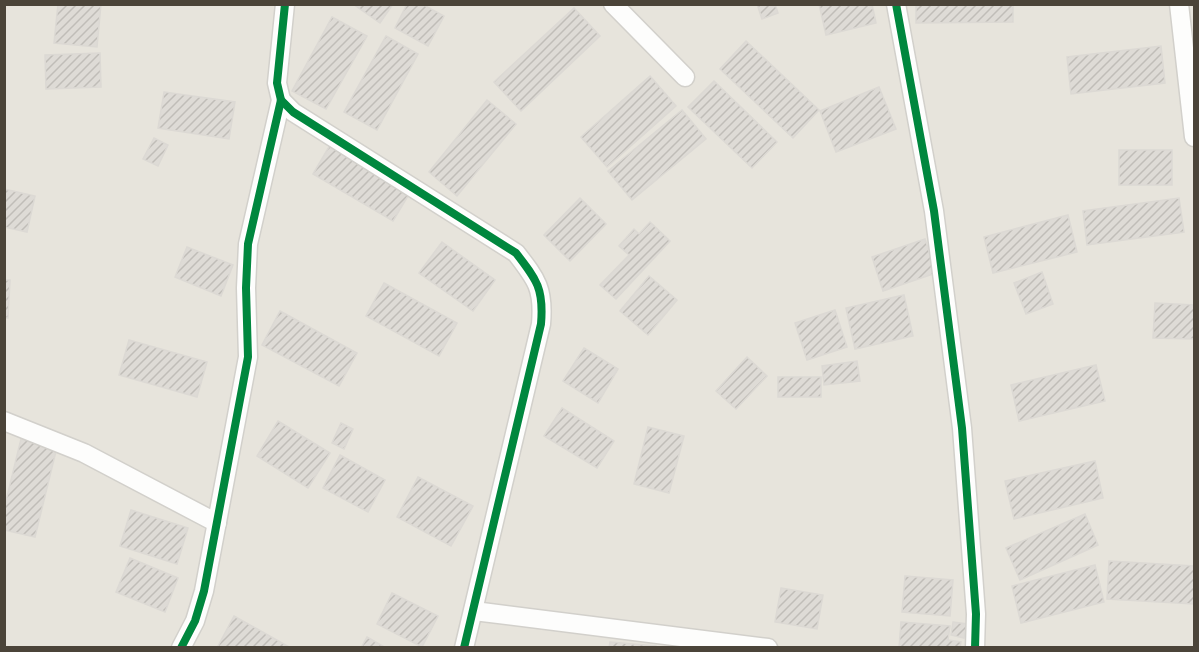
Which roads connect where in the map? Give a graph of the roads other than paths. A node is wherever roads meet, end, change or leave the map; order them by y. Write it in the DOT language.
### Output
graph roads {
  1 [pos="285,4"];
  2 [pos="612,4"];
  3 [pos="896,4"];
  4 [pos="1179,4"];
  5 [pos="685,77"];
  6 [pos="281,100"];
  7 [pos="1194,137"];
  8 [pos="4,421"];
  9 [pos="217,523"];
  10 [pos="474,611"];
  11 [pos="181,648"];
  12 [pos="464,648"];
  13 [pos="768,648"];
  14 [pos="975,648"];
  1 -- 6 [label="street"];
  2 -- 5 [label="street"];
  3 -- 14 [label="street"];
  4 -- 7 [label="street"];
  6 -- 9 [label="street"];
  6 -- 10 [label="street"];
  8 -- 9 [label="street"];
  9 -- 11 [label="street"];
  10 -- 12 [label="street"];
  10 -- 13 [label="street"];
}
